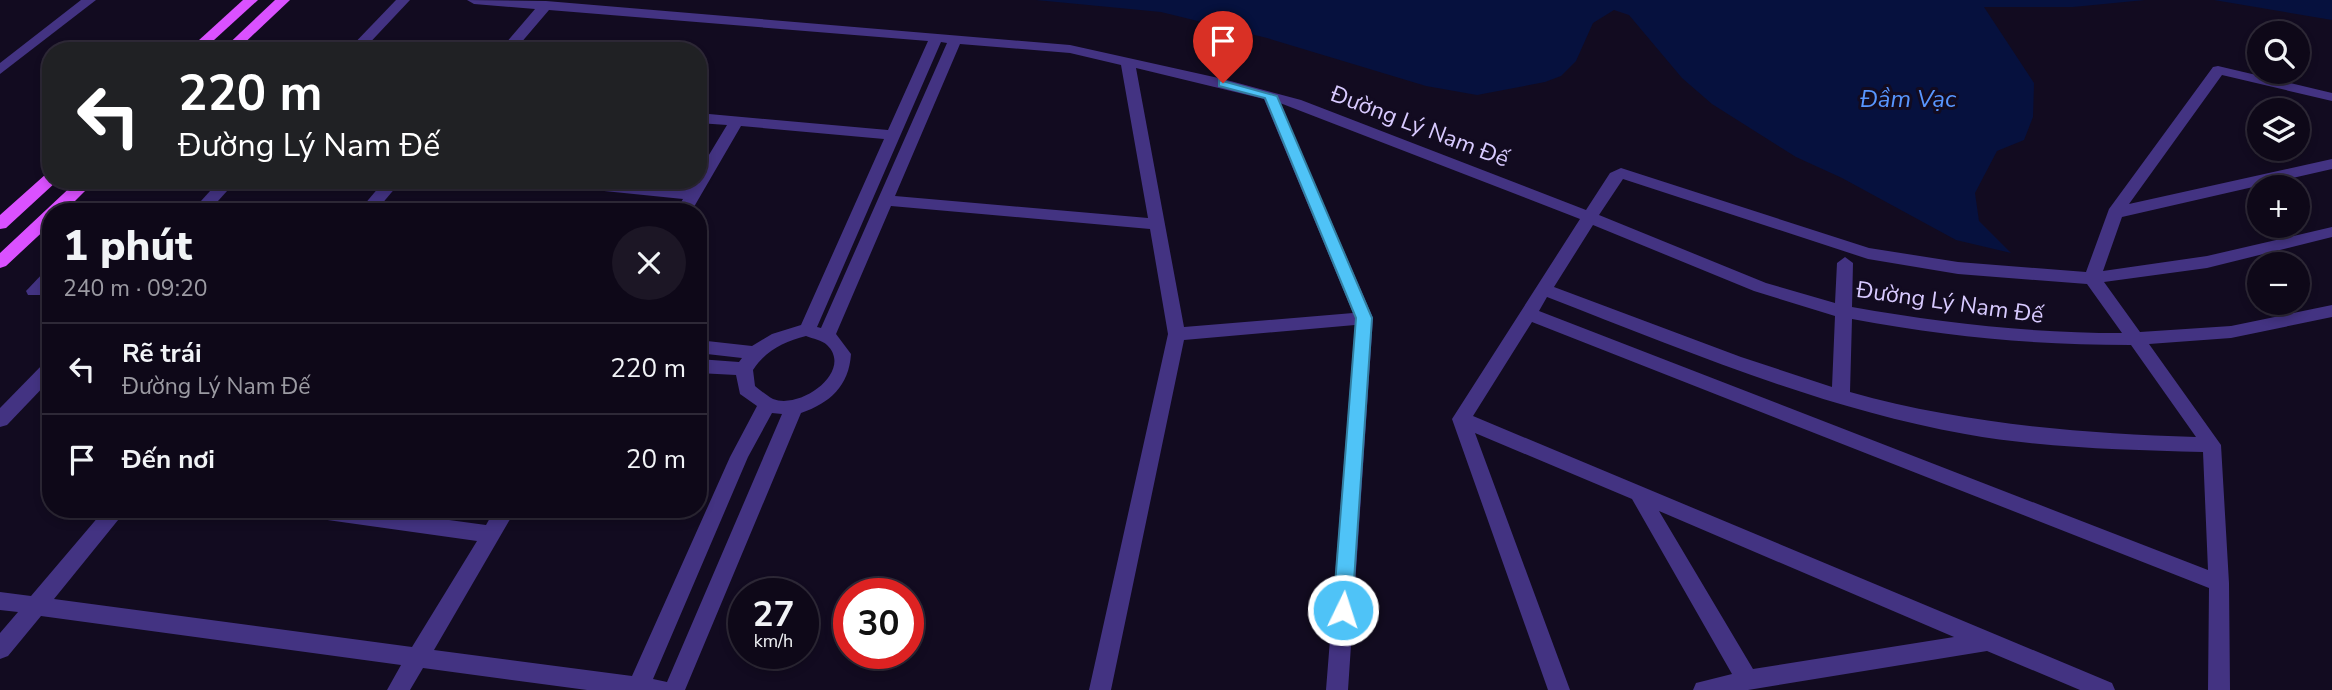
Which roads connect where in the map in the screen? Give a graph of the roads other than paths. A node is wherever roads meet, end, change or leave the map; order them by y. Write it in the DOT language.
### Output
graph roads {
  1 [pos="89,0"];
  2 [pos="251,0"];
  3 [pos="283,0"];
  4 [pos="403,0"];
  5 [pos="474,0"];
  6 [pos="546,5"];
  7 [pos="937,36"];
  8 [pos="956,38"];
  9 [pos="204,42"];
  10 [pos="238,42"];
  11 [pos="363,42"];
  12 [pos="514,42"];
  13 [pos="1128,62"];
  14 [pos="0,70"];
  15 [pos="1270,96"];
  16 [pos="2332,97"];
  17 [pos="707,119"];
  18 [pos="737,121"];
  19 [pos="891,135"];
  20 [pos="2332,164"];
  21 [pos="707,171"];
  22 [pos="42,186"];
  23 [pos="79,189"];
  24 [pos="221,189"];
  25 [pos="386,189"];
  26 [pos="634,189"];
  27 [pos="697,189"];
  28 [pos="693,195"];
  29 [pos="886,200"];
  30 [pos="64,203"];
  31 [pos="207,203"];
  32 [pos="374,203"];
  33 [pos="688,203"];
  34 [pos="2115,213"];
  35 [pos="1588,217"];
  36 [pos="0,223"];
  37 [pos="42,224"];
  38 [pos="1158,224"];
  39 [pos="2332,232"];
  40 [pos="0,262"];
  41 [pos="1845,263"];
  42 [pos="2092,278"];
  43 [pos="42,283"];
  44 [pos="1542,289"];
  45 [pos="42,292"];
  46 [pos="1845,311"];
  47 [pos="2332,312"];
  48 [pos="1527,313"];
  49 [pos="1364,318"];
  50 [pos="807,330"];
  51 [pos="827,334"];
  52 [pos="1177,334"];
  53 [pos="2134,339"];
  54 [pos="707,347"];
  55 [pos="754,352"];
  56 [pos="707,367"];
  57 [pos="744,369"];
  58 [pos="42,376"];
  59 [pos="1841,397"];
  60 [pos="766,406"];
  61 [pos="793,409"];
  62 [pos="1461,419"];
  63 [pos="0,420"];
  64 [pos="2212,445"];
  65 [pos="1638,493"];
  66 [pos="109,518"];
  67 [pos="372,518"];
  68 [pos="500,518"];
  69 [pos="490,534"];
  70 [pos="2219,583"];
  71 [pos="0,601"];
  72 [pos="36,606"];
  73 [pos="1987,641"];
  74 [pos="0,649"];
  75 [pos="418,656"];
  76 [pos="1748,680"];
  77 [pos="638,688"];
  78 [pos="398,690"];
  79 [pos="661,690"];
  80 [pos="674,690"];
  81 [pos="1100,690"];
  82 [pos="1337,690"];
  83 [pos="1559,690"];
  84 [pos="1704,690"];
  85 [pos="2104,690"];
  86 [pos="2219,690"];
  1 -- 14 [label="street"];
  2 -- 9 [label="main road"];
  3 -- 10 [label="main road"];
  4 -- 11 [label="street"];
  5 -- 6 [label="street, Đường Lý Nam Đế"];
  6 -- 7 [label="street, Đường Lý Nam Đế"];
  6 -- 12 [label="street"];
  7 -- 8 [label="street, Đường Lý Nam Đế"];
  7 -- 19 [label="street"];
  8 -- 13 [label="street, Đường Lý Nam Đế"];
  8 -- 29 [label="street"];
  13 -- 15 [label="street, Đường Lý Nam Đế"];
  13 -- 38 [label="street"];
  15 -- 35 [label="street, Đường Lý Nam Đế"];
  15 -- 49 [label="street"];
  16 -- 34 [label="street"];
  17 -- 18 [label="street"];
  18 -- 19 [label="street"];
  18 -- 21 [label="street"];
  19 -- 50 [label="street"];
  20 -- 34 [label="street"];
  22 -- 36 [label="main road"];
  23 -- 30 [label="main road"];
  24 -- 31 [label="street"];
  25 -- 32 [label="street"];
  26 -- 28 [label="street"];
  27 -- 28 [label="street"];
  28 -- 33 [label="street"];
  29 -- 38 [label="street"];
  29 -- 51 [label="street"];
  34 -- 42 [label="street"];
  35 -- 42 [label="street"];
  35 -- 44 [label="street"];
  35 -- 46 [label="street, Đường Lý Nam Đế"];
  37 -- 40 [label="main road"];
  38 -- 52 [label="street"];
  39 -- 42 [label="street"];
  41 -- 46 [label="street"];
  42 -- 53 [label="street"];
  43 -- 45 [label="street"];
  44 -- 48 [label="street"];
  44 -- 59 [label="street"];
  46 -- 53 [label="street, Đường Lý Nam Đế"];
  46 -- 59 [label="street"];
  47 -- 53 [label="street, Đường Lý Nam Đế"];
  48 -- 62 [label="street"];
  48 -- 70 [label="street"];
  49 -- 52 [label="street"];
  49 -- 82 [label="street"];
  50 -- 51 [label="street"];
  50 -- 55 [label="street"];
  51 -- 61 [label="street"];
  52 -- 81 [label="street"];
  53 -- 64 [label="street"];
  54 -- 55 [label="street"];
  55 -- 57 [label="street"];
  56 -- 57 [label="street"];
  57 -- 60 [label="street"];
  58 -- 63 [label="street"];
  59 -- 64 [label="street"];
  60 -- 61 [label="street"];
  60 -- 77 [label="street"];
  61 -- 80 [label="street"];
  62 -- 65 [label="street"];
  62 -- 83 [label="street"];
  64 -- 70 [label="street"];
  65 -- 73 [label="street"];
  65 -- 76 [label="street"];
  66 -- 72 [label="street"];
  67 -- 69 [label="street"];
  68 -- 69 [label="street"];
  69 -- 75 [label="street"];
  70 -- 86 [label="street"];
  71 -- 72 [label="street"];
  72 -- 74 [label="street"];
  72 -- 75 [label="street"];
  73 -- 76 [label="street"];
  73 -- 85 [label="street"];
  75 -- 77 [label="street"];
  75 -- 78 [label="street"];
  76 -- 84 [label="street"];
  77 -- 79 [label="street"];
}
